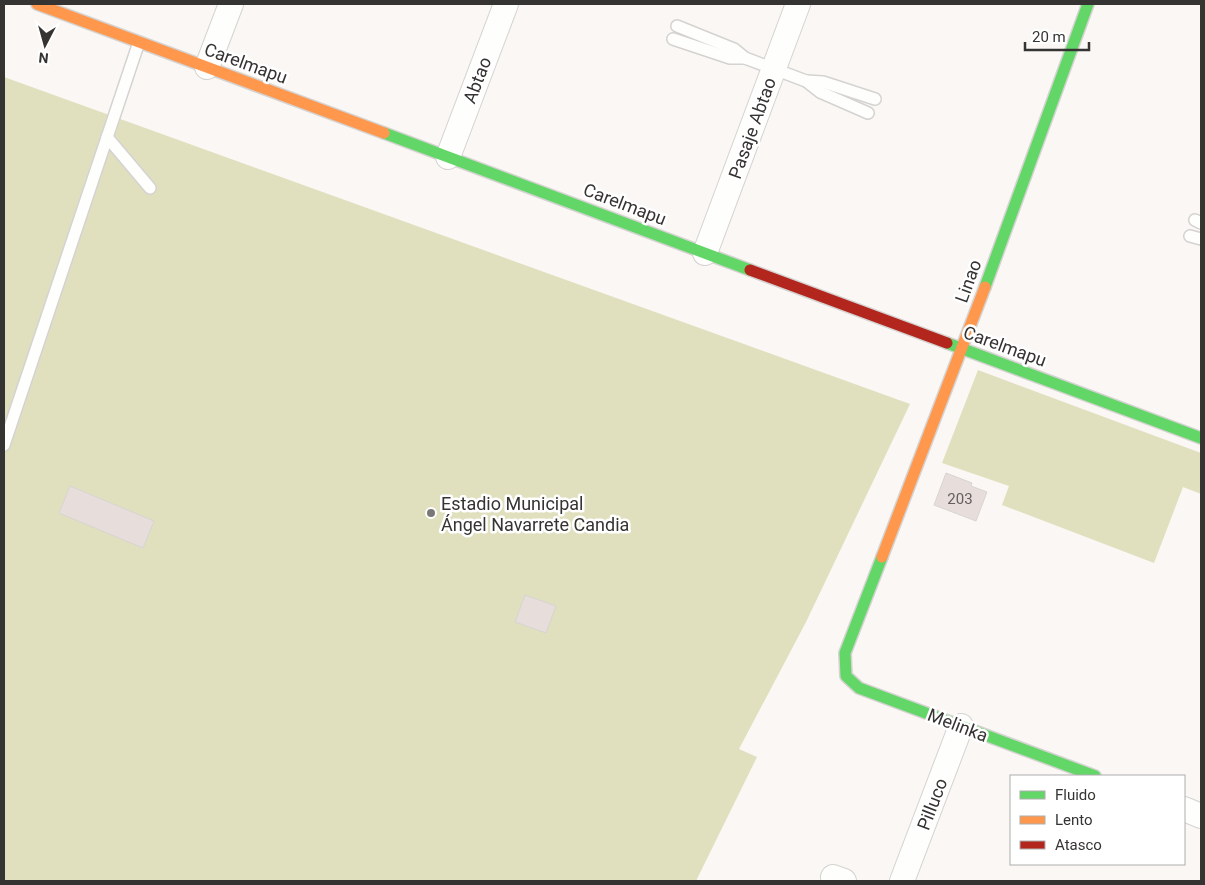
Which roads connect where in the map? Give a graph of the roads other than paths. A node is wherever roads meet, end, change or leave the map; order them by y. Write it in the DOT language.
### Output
graph roads {
  1 [pos="37,4"];
  2 [pos="231,4"];
  3 [pos="506,4"];
  4 [pos="798,4"];
  5 [pos="1088,4"];
  6 [pos="677,26"];
  7 [pos="673,39"];
  8 [pos="139,42"];
  9 [pos="745,58"];
  10 [pos="208,67"];
  11 [pos="774,70"];
  12 [pos="806,81"];
  13 [pos="875,99"];
  14 [pos="868,113"];
  15 [pos="107,137"];
  16 [pos="448,157"];
  17 [pos="150,188"];
  18 [pos="705,253"];
  19 [pos="962,349"];
  20 [pos="1201,438"];
  21 [pos="4,445"];
  22 [pos="845,653"];
  23 [pos="961,726"];
  24 [pos="1092,775"];
  25 [pos="1185,809"];
  26 [pos="1201,816"];
  27 [pos="902,881"];
  1 -- 8 [label="street, Carelmapu"];
  2 -- 10 [label="street"];
  3 -- 16 [label="street, Abtao"];
  4 -- 11 [label="street, Pasaje Abtao"];
  5 -- 19 [label="street, Linao"];
  6 -- 9 [label="lane"];
  7 -- 9 [label="lane"];
  8 -- 10 [label="street, Carelmapu"];
  8 -- 15 [label="lane"];
  9 -- 11 [label="lane"];
  10 -- 16 [label="street, Carelmapu"];
  11 -- 12 [label="lane"];
  11 -- 18 [label="street, Pasaje Abtao"];
  12 -- 13 [label="lane"];
  12 -- 14 [label="lane"];
  15 -- 17 [label="lane"];
  15 -- 21 [label="lane"];
  16 -- 18 [label="street, Carelmapu"];
  18 -- 19 [label="street, Carelmapu"];
  19 -- 20 [label="street, Carelmapu"];
  19 -- 22 [label="street, Linao"];
  22 -- 23 [label="street, Melinka"];
  23 -- 24 [label="street, Melinka"];
  23 -- 27 [label="street, Pilluco"];
  25 -- 26 [label="street"];
}
